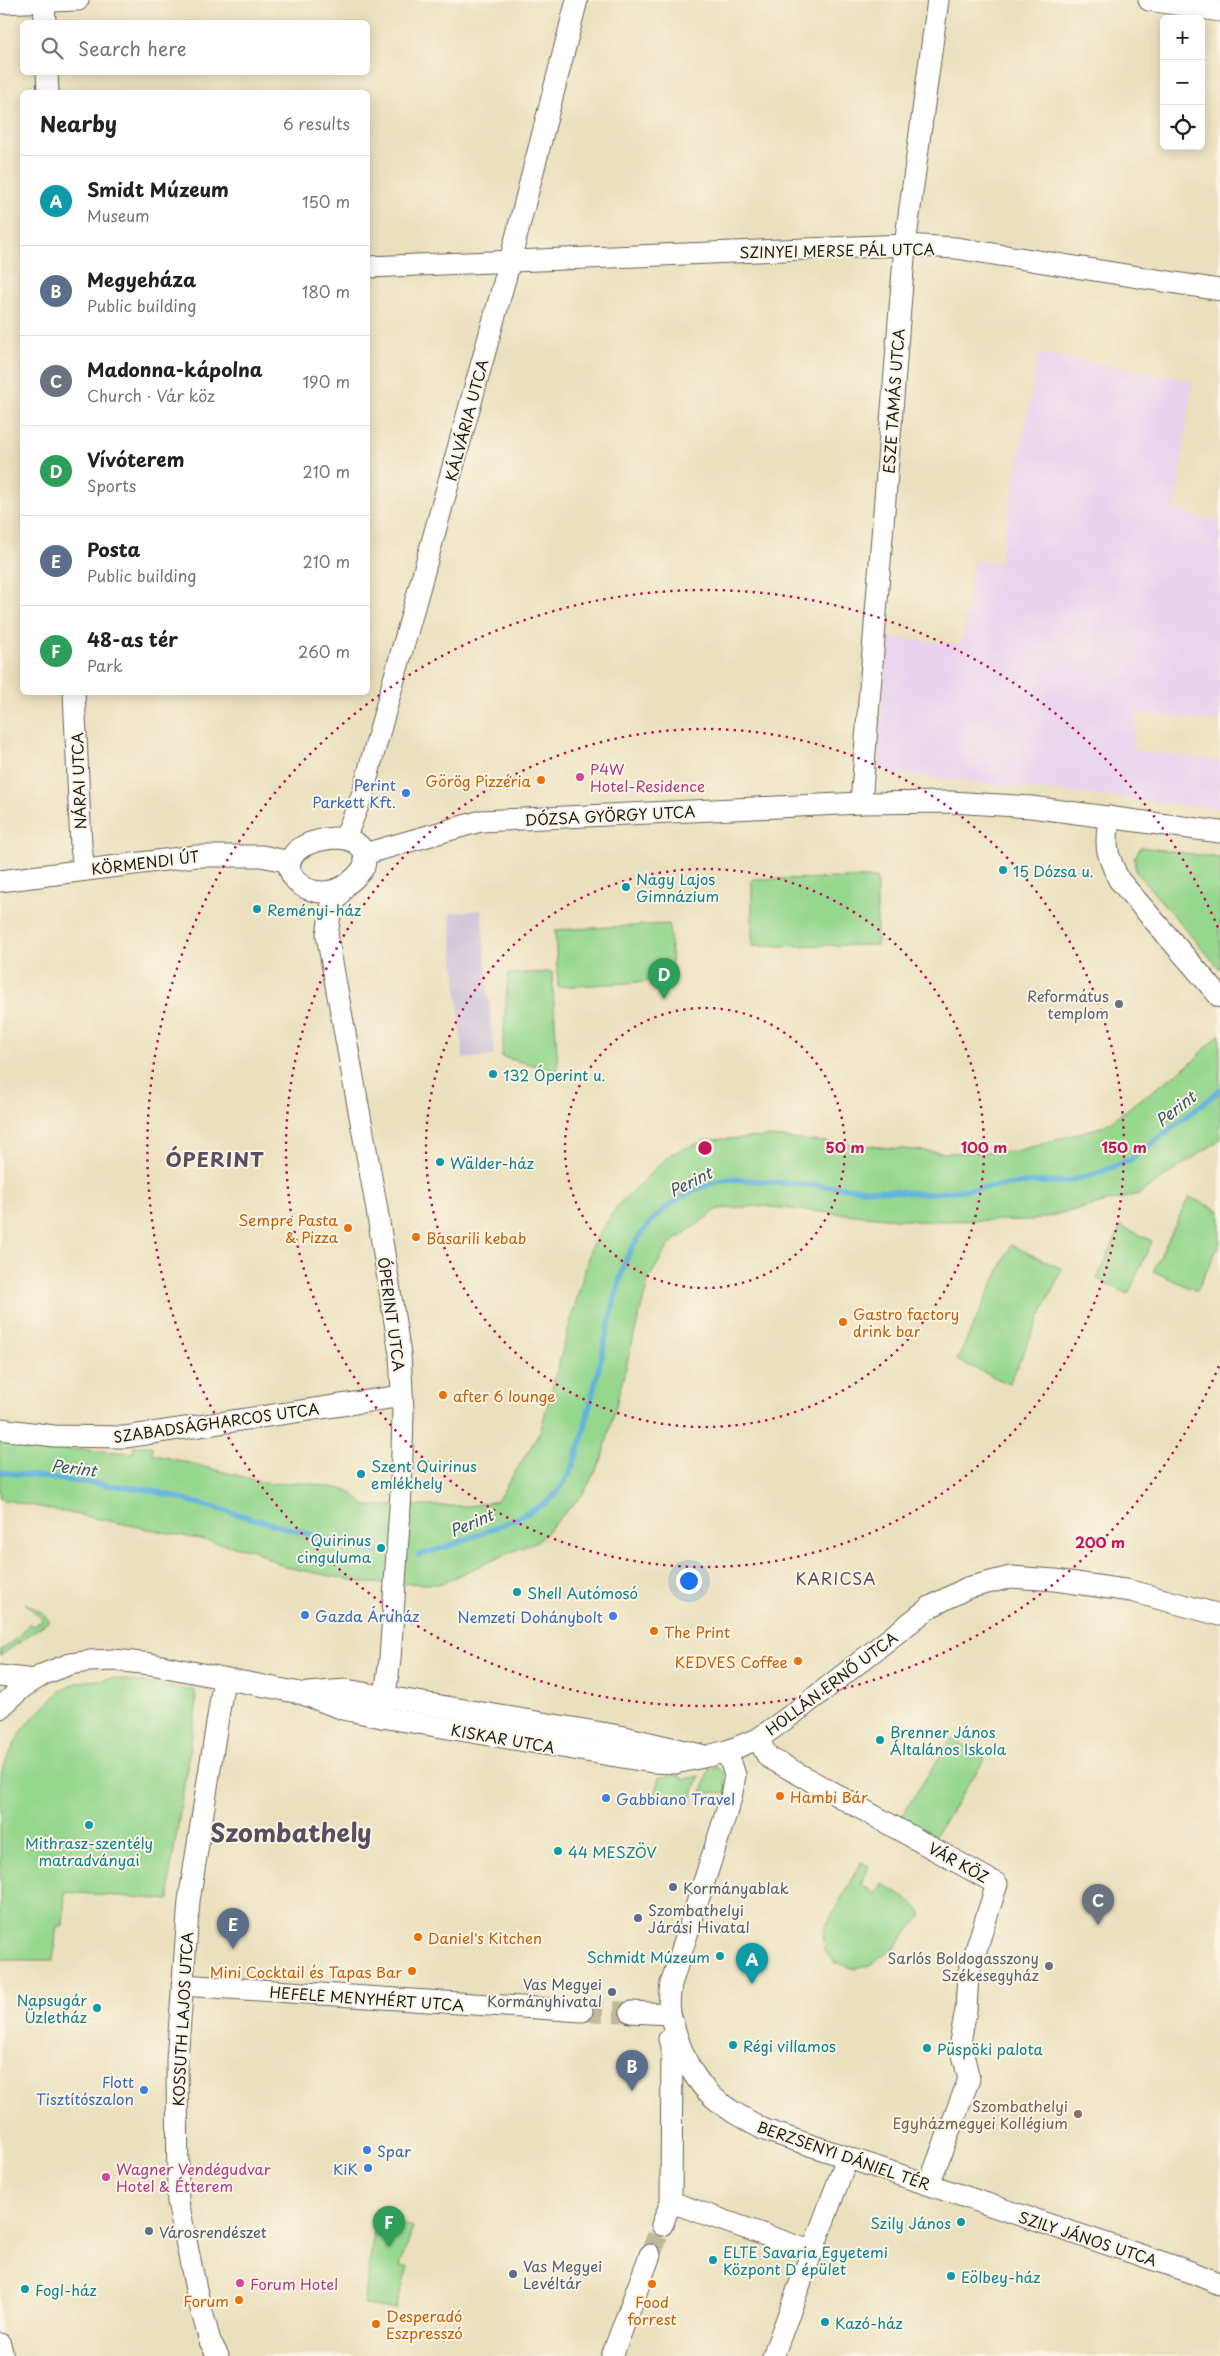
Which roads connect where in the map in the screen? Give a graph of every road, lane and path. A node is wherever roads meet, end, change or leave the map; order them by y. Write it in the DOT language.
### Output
graph roads {
  1 [pos="78,0"];
  2 [pos="577,0"];
  3 [pos="938,0"];
  4 [pos="1149,0"];
  5 [pos="0,2"];
  6 [pos="44,8"];
  7 [pos="1220,11"];
  8 [pos="47,75"];
  9 [pos="48,90"];
  10 [pos="906,245"];
  11 [pos="510,261"];
  12 [pos="370,267"];
  13 [pos="1220,290"];
  14 [pos="74,695"];
  15 [pos="861,803"];
  16 [pos="1108,817"];
  17 [pos="1220,832"];
  18 [pos="345,838"];
  19 [pos="364,854"];
  20 [pos="290,862"];
  21 [pos="84,870"];
  22 [pos="0,881"];
  23 [pos="300,886"];
  24 [pos="345,886"];
  25 [pos="327,935"];
  26 [pos="1220,997"];
  27 [pos="402,1396"];
  28 [pos="0,1430"];
  29 [pos="1220,1614"];
  30 [pos="0,1676"];
  31 [pos="224,1679"];
  32 [pos="34,1680"];
  33 [pos="0,1708"];
  34 [pos="384,1708"];
  35 [pos="620,1736"];
  36 [pos="758,1739"];
  37 [pos="581,1751"];
  38 [pos="717,1754"];
  39 [pos="182,1985"];
  40 [pos="582,2010"];
  41 [pos="631,2012"];
  42 [pos="663,2014"];
  43 [pos="847,2158"];
  44 [pos="929,2184"];
  45 [pos="956,2194"];
  46 [pos="671,2202"];
  47 [pos="662,2225"];
  48 [pos="813,2252"];
  49 [pos="650,2255"];
  50 [pos="1220,2284"];
  51 [pos="0,2344"];
  52 [pos="3,2356"];
  53 [pos="218,2356"];
  54 [pos="612,2356"];
  55 [pos="773,2356"];
  1 -- 6 [label="street"];
  2 -- 11 [label="street, KÁLVÁRIA UTCA"];
  3 -- 10 [label="street, ESZE TAMÁS UTCA"];
  4 -- 7 [label="street"];
  5 -- 6 [label="street"];
  8 -- 9 [label="street"];
  10 -- 11 [label="street, SZINYEI MERSE PÁL UTCA"];
  10 -- 13 [label="street, SZINYEI MERSE PÁL UTCA"];
  10 -- 15 [label="street, ESZE TAMÁS UTCA"];
  11 -- 12 [label="street, SZINYEI MERSE PÁL UTCA"];
  11 -- 18 [label="street, KÁLVÁRIA UTCA"];
  14 -- 21 [label="street, NÁRAI UTCA"];
  15 -- 16 [label="street, DÓZSA GYÖRGY UTCA"];
  15 -- 19 [label="street, DÓZSA GYÖRGY UTCA"];
  16 -- 17 [label="street, DÓZSA GYÖRGY UTCA"];
  16 -- 26 [label="street"];
  18 -- 19 [label="street"];
  18 -- 20 [label="street"];
  19 -- 24 [label="street"];
  20 -- 21 [label="street, KÖRMENDI ÚT"];
  20 -- 23 [label="street"];
  21 -- 22 [label="street, KÖRMENDI ÚT"];
  23 -- 24 [label="street"];
  23 -- 25 [label="street, ÓPERINT UTCA"];
  24 -- 25 [label="street, ÓPERINT UTCA"];
  25 -- 27 [label="street, ÓPERINT UTCA"];
  27 -- 28 [label="street, SZABADSÁGHARCOS UTCA"];
  27 -- 34 [label="street, ÓPERINT UTCA"];
  29 -- 36 [label="street, HOLLÁN ERNŐ UTCA"];
  30 -- 32 [label="street"];
  31 -- 32 [label="street, KISKAR UTCA"];
  31 -- 34 [label="street, KISKAR UTCA"];
  31 -- 39 [label="street, KOSSUTH LAJOS UTCA"];
  32 -- 33 [label="street, KISKAR UTCA"];
  34 -- 35 [label="street, KISKAR UTCA"];
  34 -- 37 [label="street, KISKAR UTCA"];
  35 -- 37 [label="street"];
  35 -- 38 [label="street, KISKAR UTCA"];
  36 -- 38 [label="street, HOLLÁN ERNŐ UTCA"];
  36 -- 44 [label="street, VÁR KÖZ"];
  37 -- 38 [label="street, KISKAR UTCA"];
  38 -- 42 [label="street"];
  39 -- 40 [label="street, HEFELE MENYHÉRT UTCA"];
  39 -- 53 [label="street, KOSSUTH LAJOS UTCA"];
  41 -- 42 [label="street"];
  42 -- 43 [label="street, BERZSENYI DÁNIEL TÉR"];
  42 -- 46 [label="street"];
  43 -- 44 [label="street, BERZSENYI DÁNIEL TÉR"];
  43 -- 48 [label="street"];
  44 -- 45 [label="street, BERZSENYI DÁNIEL TÉR"];
  45 -- 50 [label="street, SZILY JÁNOS UTCA"];
  46 -- 47 [label="street"];
  46 -- 48 [label="street"];
  48 -- 55 [label="street"];
  49 -- 54 [label="street"];
  51 -- 52 [label="street"];
}
